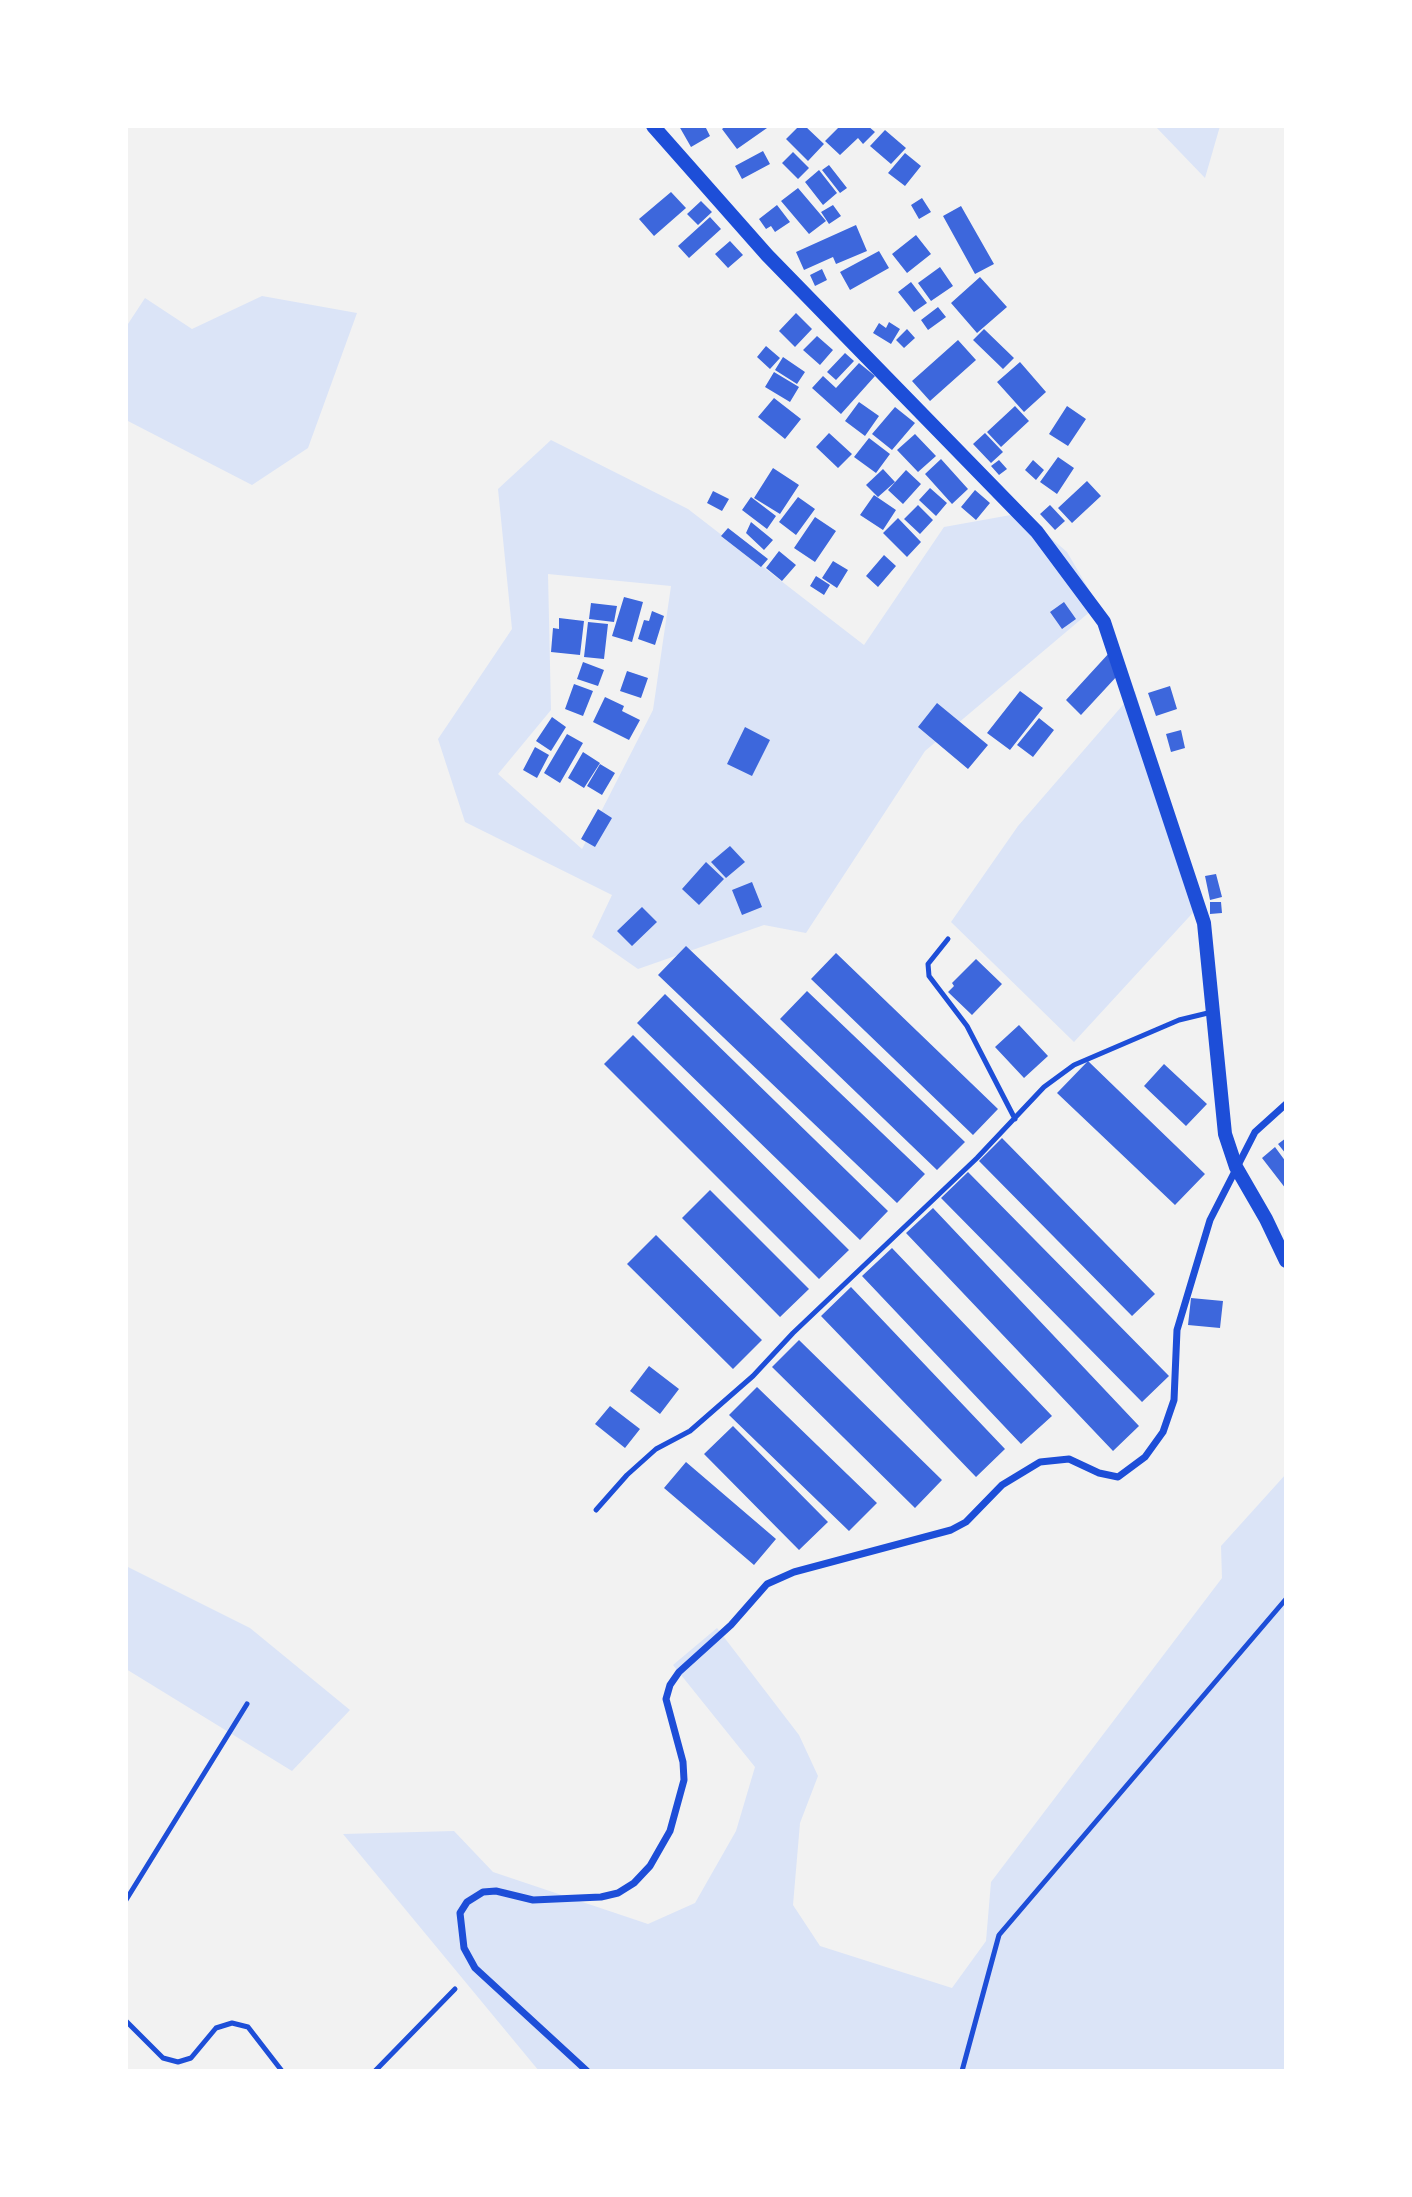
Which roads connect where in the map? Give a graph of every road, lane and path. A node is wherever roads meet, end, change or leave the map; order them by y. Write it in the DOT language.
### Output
graph roads {
  1 [pos="653,126"];
  2 [pos="948,939"];
  3 [pos="1212,1012"];
  4 [pos="1286,1104"];
  5 [pos="1015,1119"];
  6 [pos="1236,1167"];
  7 [pos="1286,1261"];
  8 [pos="596,1510"];
  9 [pos="1286,1599"];
  10 [pos="247,1703"];
  11 [pos="126,1900"];
  12 [pos="455,1989"];
  13 [pos="126,2021"];
  14 [pos="282,2071"];
  15 [pos="375,2071"];
  16 [pos="587,2071"];
  17 [pos="962,2071"];
  1 -- 3 [label="main road"];
  2 -- 5 [label="lane"];
  3 -- 5 [label="lane"];
  3 -- 6 [label="main road"];
  4 -- 6 [label="street"];
  5 -- 8 [label="lane"];
  6 -- 7 [label="main road"];
  6 -- 16 [label="street"];
  9 -- 17 [label="lane"];
  10 -- 11 [label="lane"];
  12 -- 15 [label="lane"];
  13 -- 14 [label="lane"];
}
